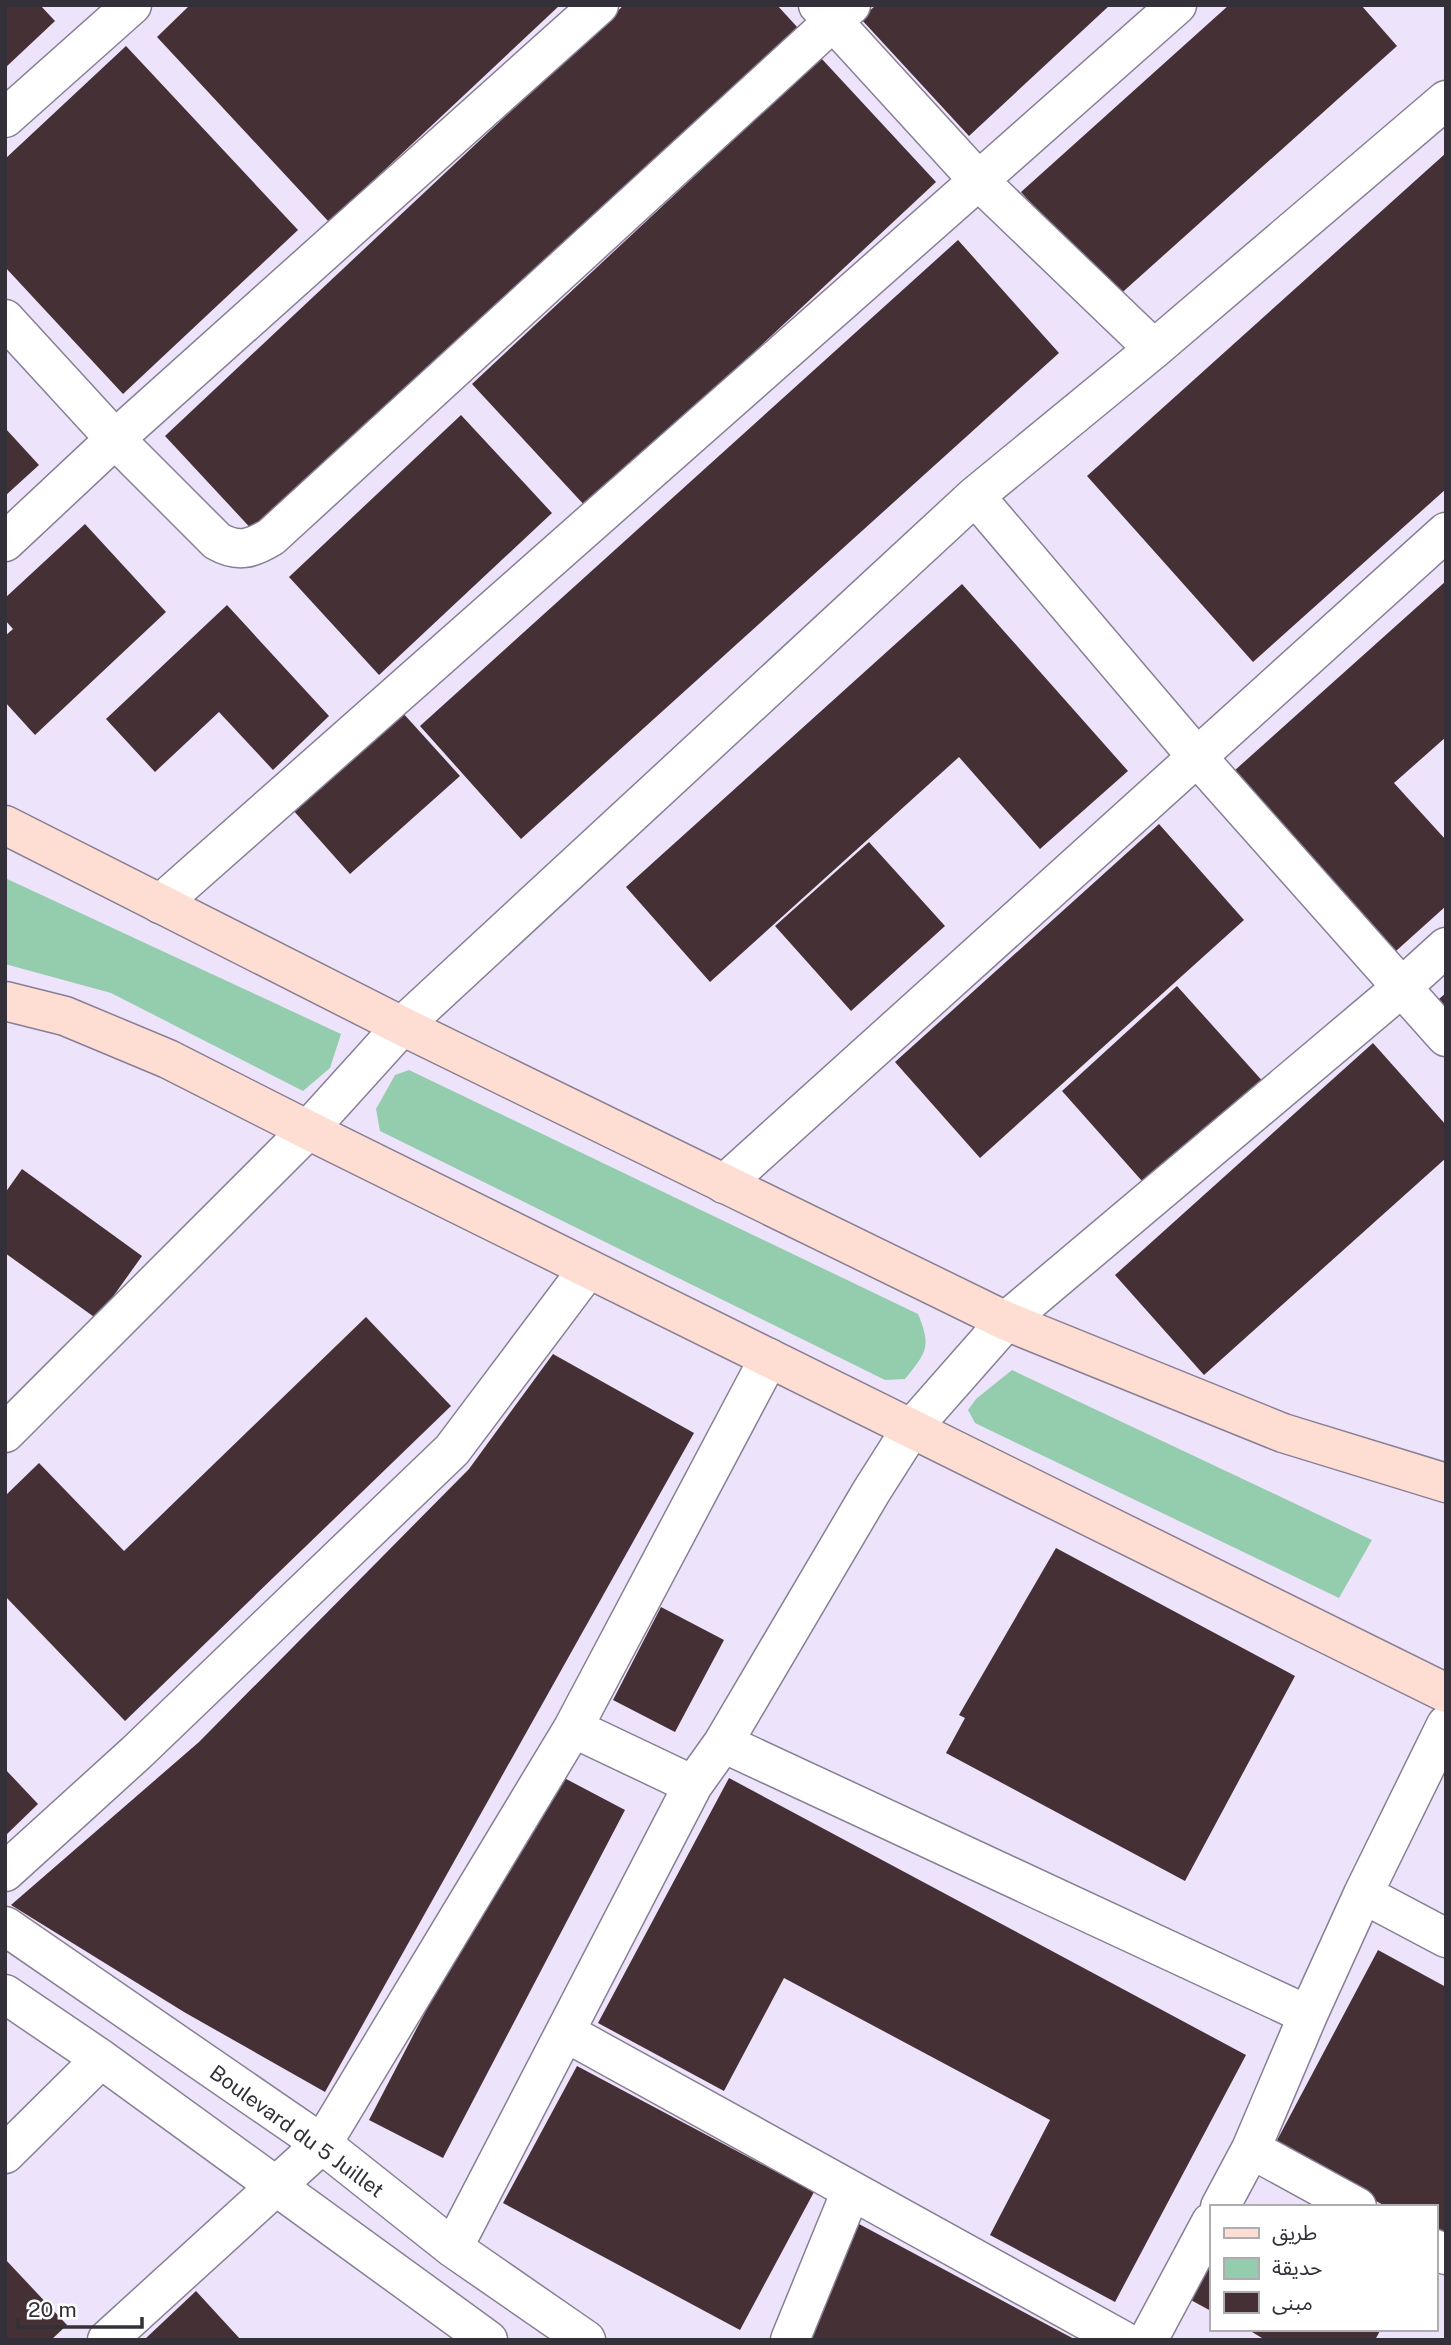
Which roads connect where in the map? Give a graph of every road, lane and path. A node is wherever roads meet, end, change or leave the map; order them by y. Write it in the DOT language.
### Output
graph roads {
  1 [pos="599,5"];
  2 [pos="1177,5"];
  3 [pos="129,6"];
  4 [pos="834,11"];
  5 [pos="1446,100"];
  6 [pos="5,118"];
  7 [pos="979,181"];
  8 [pos="5,319"];
  9 [pos="1154,349"];
  10 [pos="114,439"];
  11 [pos="975,496"];
  12 [pos="1446,532"];
  13 [pos="5,542"];
  14 [pos="1198,758"];
  15 [pos="5,825"];
  16 [pos="160,904"];
  17 [pos="1446,947"];
  18 [pos="1401,988"];
  19 [pos="5,1001"];
  20 [pos="402,1026"];
  21 [pos="1446,1037"];
  22 [pos="308,1130"];
  23 [pos="724,1184"];
  24 [pos="588,1269"];
  25 [pos="1006,1321"];
  26 [pos="769,1358"];
  27 [pos="911,1429"];
  28 [pos="5,1433"];
  29 [pos="1446,1483"];
  30 [pos="1446,1693"];
  31 [pos="1446,1725"];
  32 [pos="573,1728"];
  33 [pos="723,1743"];
  34 [pos="692,1785"];
  35 [pos="5,1872"];
  36 [pos="1363,1894"];
  37 [pos="5,1926"];
  38 [pos="1446,1938"];
  39 [pos="5,1994"];
  40 [pos="1308,2015"];
  41 [pos="565,2032"];
  42 [pos="102,2059"];
  43 [pos="322,2144"];
  44 [pos="1251,2149"];
  45 [pos="5,2154"];
  46 [pos="276,2185"];
  47 [pos="851,2190"];
  48 [pos="1221,2205"];
  49 [pos="1353,2205"];
  50 [pos="1210,2224"];
  51 [pos="453,2248"];
  52 [pos="107,2340"];
  53 [pos="488,2340"];
  54 [pos="586,2340"];
  55 [pos="790,2340"];
  56 [pos="1122,2340"];
  57 [pos="1148,2340"];
  1 -- 10 [label="street"];
  2 -- 7 [label="street"];
  3 -- 6 [label="street"];
  4 -- 7 [label="street"];
  4 -- 10 [label="street"];
  5 -- 9 [label="street"];
  7 -- 9 [label="street"];
  7 -- 16 [label="street"];
  8 -- 10 [label="street"];
  9 -- 11 [label="street"];
  10 -- 13 [label="street"];
  11 -- 14 [label="street"];
  11 -- 20 [label="street"];
  12 -- 14 [label="street"];
  14 -- 18 [label="street"];
  14 -- 23 [label="street"];
  15 -- 16 [label="street"];
  16 -- 20 [label="street"];
  17 -- 18 [label="street"];
  18 -- 21 [label="street"];
  18 -- 25 [label="street"];
  19 -- 22 [label="street"];
  20 -- 22 [label="street"];
  20 -- 23 [label="street"];
  22 -- 24 [label="street"];
  22 -- 28 [label="street"];
  23 -- 25 [label="street"];
  24 -- 26 [label="street"];
  24 -- 35 [label="street"];
  25 -- 27 [label="street"];
  25 -- 29 [label="street"];
  26 -- 27 [label="street"];
  26 -- 32 [label="street"];
  27 -- 30 [label="street"];
  27 -- 33 [label="street"];
  31 -- 36 [label="street"];
  32 -- 34 [label="street"];
  32 -- 43 [label="street"];
  33 -- 34 [label="street"];
  33 -- 40 [label="street"];
  34 -- 41 [label="street"];
  36 -- 38 [label="street"];
  36 -- 40 [label="street"];
  37 -- 43 [label="street, Boulevard du 5 Juillet"];
  39 -- 42 [label="street"];
  40 -- 44 [label="street"];
  41 -- 47 [label="street"];
  41 -- 51 [label="street"];
  42 -- 45 [label="street"];
  42 -- 46 [label="street"];
  43 -- 46 [label="street"];
  43 -- 51 [label="street, Boulevard du 5 Juillet"];
  44 -- 48 [label="street"];
  44 -- 49 [label="street"];
  46 -- 52 [label="street"];
  46 -- 53 [label="street"];
  47 -- 55 [label="street"];
  47 -- 56 [label="street"];
  50 -- 57 [label="street"];
  51 -- 54 [label="street, Boulevard du 5 Juillet"];
}
